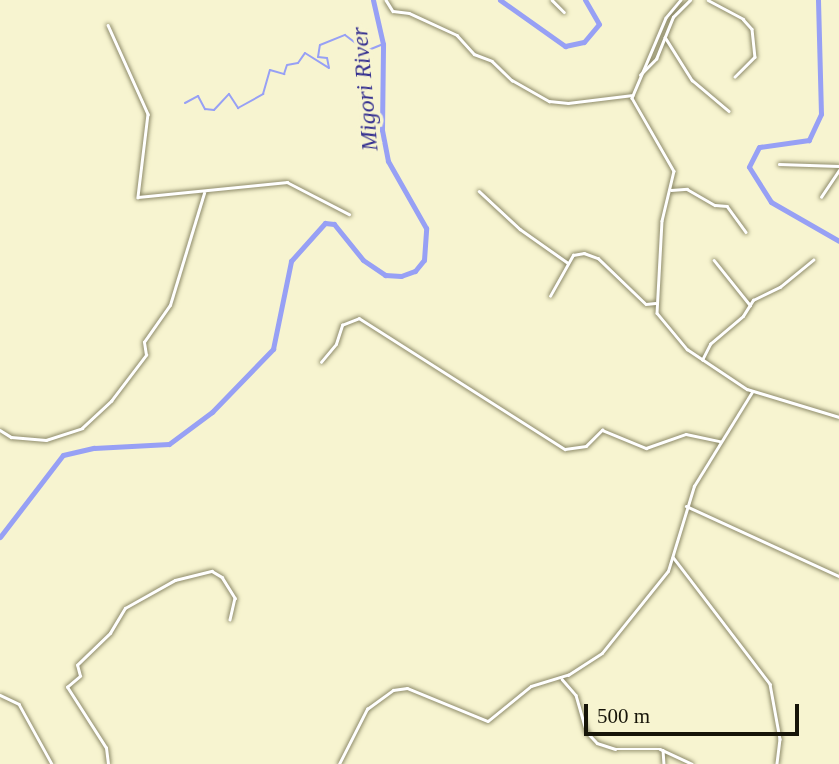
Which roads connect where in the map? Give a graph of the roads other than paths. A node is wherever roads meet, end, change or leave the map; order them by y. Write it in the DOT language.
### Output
graph roads {
  1 [pos="386,0"];
  2 [pos="552,0"];
  3 [pos="681,0"];
  4 [pos="690,0"];
  5 [pos="708,0"];
  6 [pos="565,12"];
  7 [pos="108,25"];
  8 [pos="665,37"];
  9 [pos="640,75"];
  10 [pos="735,77"];
  11 [pos="633,95"];
  12 [pos="626,97"];
  13 [pos="632,104"];
  14 [pos="729,111"];
  15 [pos="779,164"];
  16 [pos="839,168"];
  17 [pos="671,190"];
  18 [pos="479,191"];
  19 [pos="204,193"];
  20 [pos="821,197"];
  21 [pos="349,214"];
  22 [pos="746,232"];
  23 [pos="714,260"];
  24 [pos="813,260"];
  25 [pos="568,263"];
  26 [pos="550,296"];
  27 [pos="655,303"];
  28 [pos="648,305"];
  29 [pos="750,305"];
  30 [pos="657,314"];
  31 [pos="702,360"];
  32 [pos="321,362"];
  33 [pos="752,392"];
  34 [pos="839,417"];
  35 [pos="0,430"];
  36 [pos="720,441"];
  37 [pos="686,506"];
  38 [pos="673,557"];
  39 [pos="839,576"];
  40 [pos="230,619"];
  41 [pos="568,675"];
  42 [pos="561,678"];
  43 [pos="570,685"];
  44 [pos="0,695"];
  45 [pos="663,750"];
  46 [pos="52,764"];
  47 [pos="108,764"];
  48 [pos="339,764"];
  49 [pos="664,764"];
  50 [pos="692,764"];
  51 [pos="777,764"];
  1 -- 12 [label="street"];
  2 -- 6 [label="street"];
  3 -- 9 [label="street"];
  4 -- 8 [label="street"];
  5 -- 10 [label="street"];
  7 -- 19 [label="street"];
  8 -- 9 [label="street"];
  8 -- 14 [label="street"];
  9 -- 11 [label="street"];
  11 -- 12 [label="street"];
  11 -- 13 [label="street"];
  12 -- 13 [label="street"];
  13 -- 17 [label="street"];
  15 -- 16 [label="street"];
  16 -- 20 [label="street"];
  17 -- 22 [label="street"];
  17 -- 27 [label="street"];
  18 -- 25 [label="street"];
  19 -- 21 [label="street"];
  19 -- 35 [label="street"];
  23 -- 29 [label="street"];
  24 -- 29 [label="street"];
  25 -- 26 [label="street"];
  25 -- 28 [label="street"];
  27 -- 28 [label="street"];
  27 -- 30 [label="street"];
  28 -- 30 [label="street"];
  29 -- 31 [label="street"];
  30 -- 31 [label="street"];
  31 -- 33 [label="street"];
  32 -- 36 [label="street"];
  33 -- 34 [label="street"];
  33 -- 36 [label="street"];
  36 -- 37 [label="street"];
  37 -- 38 [label="street"];
  37 -- 39 [label="street"];
  38 -- 41 [label="street"];
  38 -- 51 [label="street"];
  40 -- 47 [label="street"];
  41 -- 42 [label="street"];
  41 -- 43 [label="street"];
  42 -- 43 [label="street"];
  42 -- 48 [label="street"];
  43 -- 45 [label="street"];
  44 -- 46 [label="street"];
  45 -- 49 [label="street"];
  45 -- 50 [label="street"];
}
